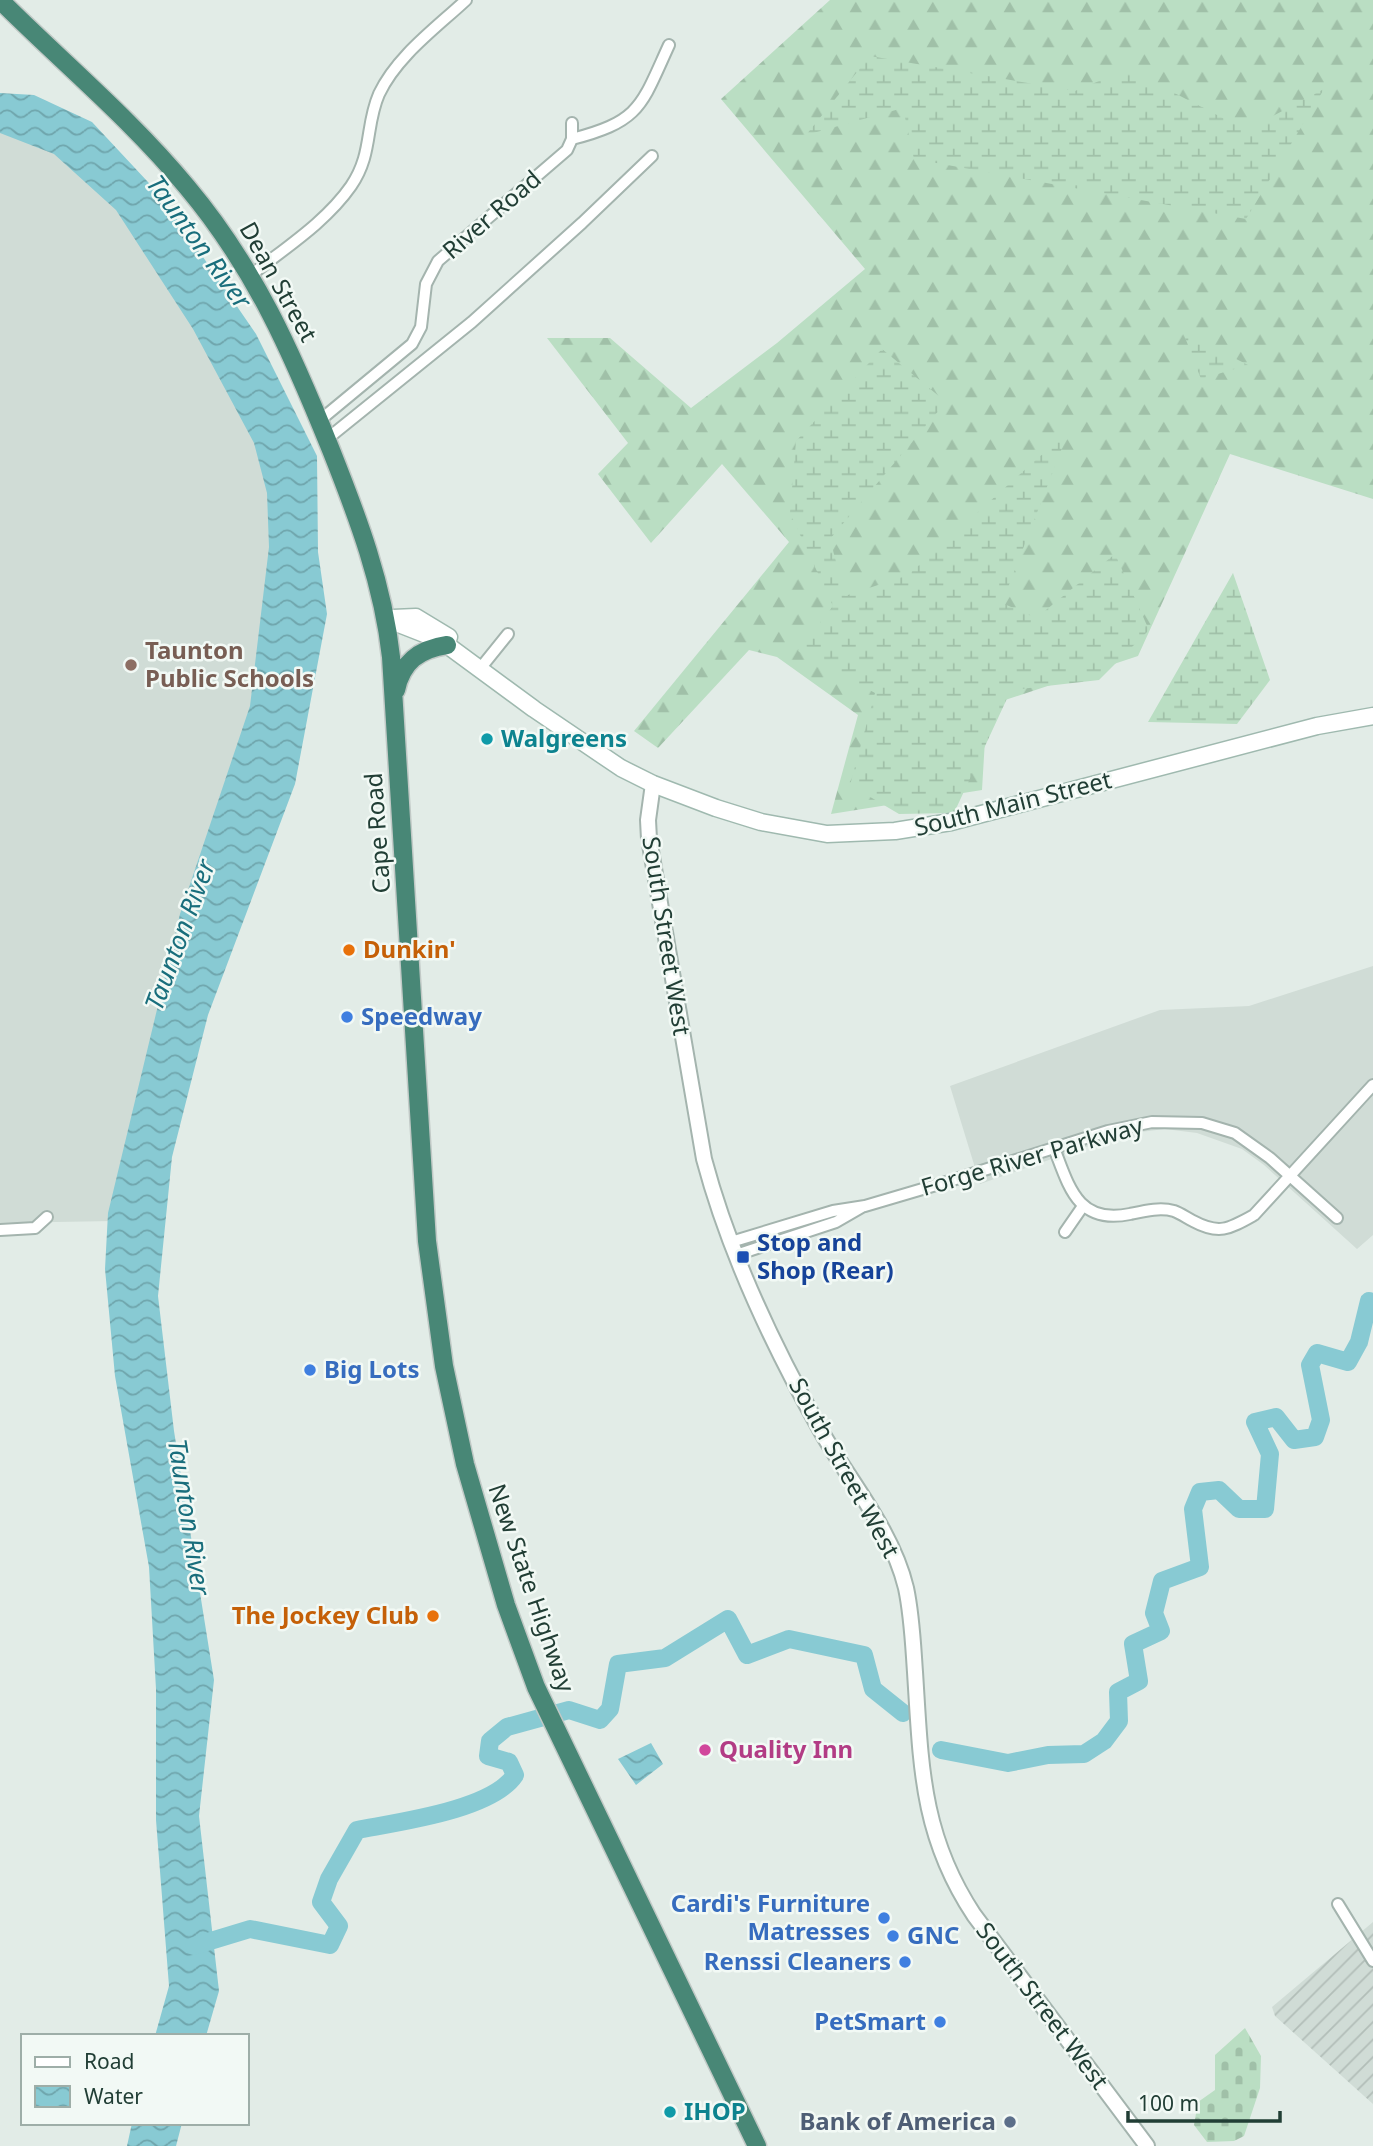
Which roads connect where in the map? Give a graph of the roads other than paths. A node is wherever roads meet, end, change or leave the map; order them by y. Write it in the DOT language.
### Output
graph roads {
  1 [pos="0,0"];
  2 [pos="466,0"];
  3 [pos="669,45"];
  4 [pos="572,123"];
  5 [pos="572,139"];
  6 [pos="652,156"];
  7 [pos="251,275"];
  8 [pos="319,421"];
  9 [pos="327,439"];
  10 [pos="386,619"];
  11 [pos="508,634"];
  12 [pos="447,645"];
  13 [pos="483,665"];
  14 [pos="517,696"];
  15 [pos="394,704"];
  16 [pos="1373,716"];
  17 [pos="653,784"];
  18 [pos="415,1044"];
  19 [pos="1373,1086"];
  20 [pos="1054,1148"];
  21 [pos="1290,1177"];
  22 [pos="1083,1206"];
  23 [pos="47,1217"];
  24 [pos="1337,1218"];
  25 [pos="0,1230"];
  26 [pos="1065,1232"];
  27 [pos="734,1248"];
  28 [pos="1338,1904"];
  29 [pos="1373,1961"];
  30 [pos="757,2146"];
  31 [pos="1147,2146"];
  1 -- 7 [label="highway, Dean Street"];
  2 -- 7 [label="street"];
  3 -- 5 [label="street"];
  4 -- 5 [label="street"];
  5 -- 8 [label="street, River Road"];
  6 -- 9 [label="street"];
  7 -- 8 [label="highway, Dean Street"];
  8 -- 9 [label="highway, Dean Street"];
  9 -- 10 [label="highway, Dean Street"];
  10 -- 12 [label="main road"];
  10 -- 13 [label="main road"];
  10 -- 15 [label="highway, Cape Road"];
  11 -- 13 [label="street"];
  12 -- 14 [label="main road"];
  12 -- 15 [label="highway"];
  13 -- 14 [label="main road"];
  14 -- 17 [label="main road"];
  15 -- 18 [label="highway, Cape Road"];
  16 -- 17 [label="main road, South Main Street"];
  17 -- 27 [label="street, South Street West"];
  18 -- 30 [label="highway, New State Highway"];
  19 -- 21 [label="street"];
  20 -- 21 [label="street, Forge River Parkway"];
  20 -- 22 [label="street"];
  20 -- 27 [label="street, Forge River Parkway"];
  21 -- 22 [label="street"];
  21 -- 24 [label="street, Forge River Parkway"];
  22 -- 26 [label="street"];
  23 -- 25 [label="street"];
  27 -- 31 [label="street, South Street West"];
  28 -- 29 [label="street"];
}
